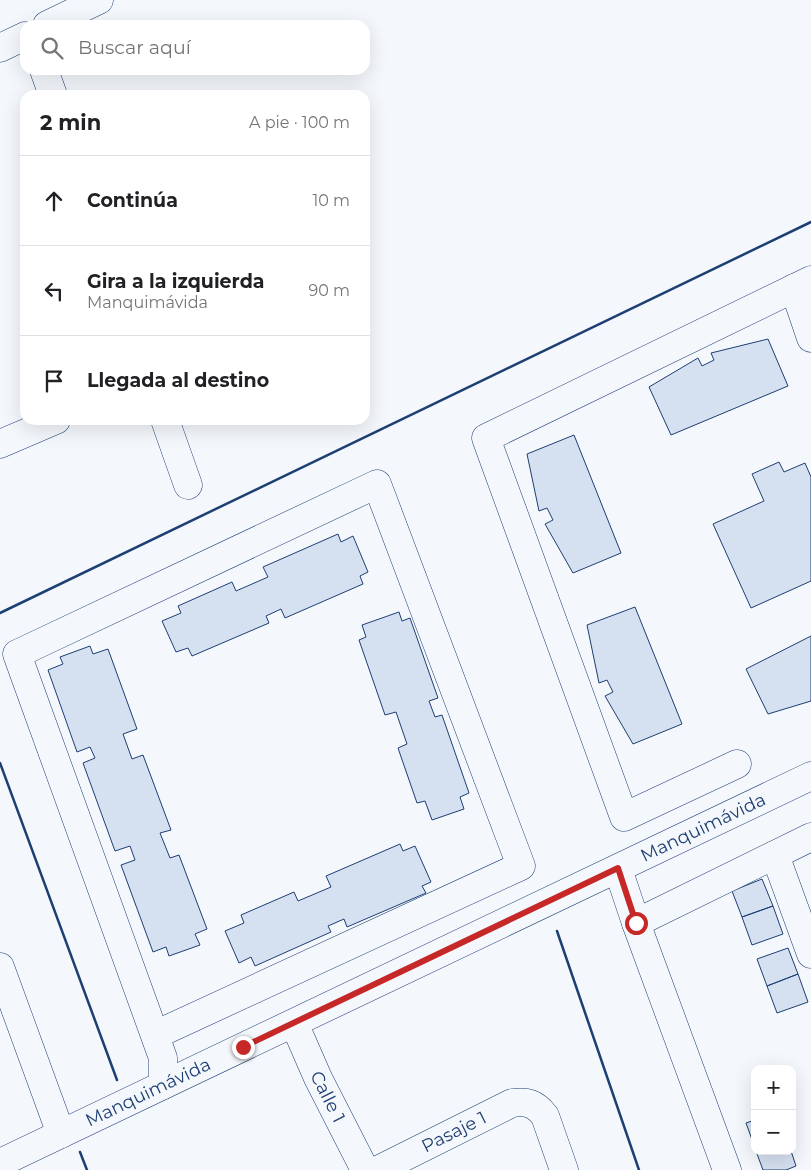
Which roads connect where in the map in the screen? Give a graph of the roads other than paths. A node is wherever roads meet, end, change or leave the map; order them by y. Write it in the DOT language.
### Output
graph roads {
  1 [pos="99,0"];
  2 [pos="57,20"];
  3 [pos="20,38"];
  4 [pos="0,48"];
  5 [pos="46,75"];
  6 [pos="51,90"];
  7 [pos="803,284"];
  8 [pos="811,338"];
  9 [pos="44,425"];
  10 [pos="167,425"];
  11 [pos="0,444"];
  12 [pos="188,485"];
  13 [pos="737,764"];
  14 [pos="811,776"];
  15 [pos="811,837"];
  16 [pos="774,855"];
  17 [pos="618,868"];
  18 [pos="636,923"];
  19 [pos="811,954"];
  20 [pos="0,967"];
  21 [pos="294,1023"];
  22 [pos="155,1035"];
  23 [pos="163,1085"];
  24 [pos="61,1134"];
  25 [pos="0,1163"];
  26 [pos="365,1170"];
  27 [pos="378,1170"];
  28 [pos="564,1170"];
  29 [pos="727,1170"];
  1 -- 2 [label="street"];
  3 -- 4 [label="street"];
  5 -- 6 [label="street"];
  7 -- 8 [label="street"];
  7 -- 13 [label="street"];
  9 -- 11 [label="street"];
  10 -- 12 [label="street"];
  14 -- 17 [label="street, Manquimávida"];
  15 -- 16 [label="street"];
  16 -- 18 [label="street"];
  16 -- 19 [label="street"];
  17 -- 18 [label="street"];
  17 -- 21 [label="street, Manquimávida"];
  18 -- 29 [label="street"];
  20 -- 24 [label="street"];
  21 -- 23 [label="street, Manquimávida"];
  21 -- 26 [label="street, Calle 1"];
  22 -- 22 [label="street"];
  22 -- 23 [label="street"];
  23 -- 24 [label="street, Manquimávida"];
  24 -- 25 [label="street, Manquimávida"];
  27 -- 28 [label="street, Pasaje 1"];
}
